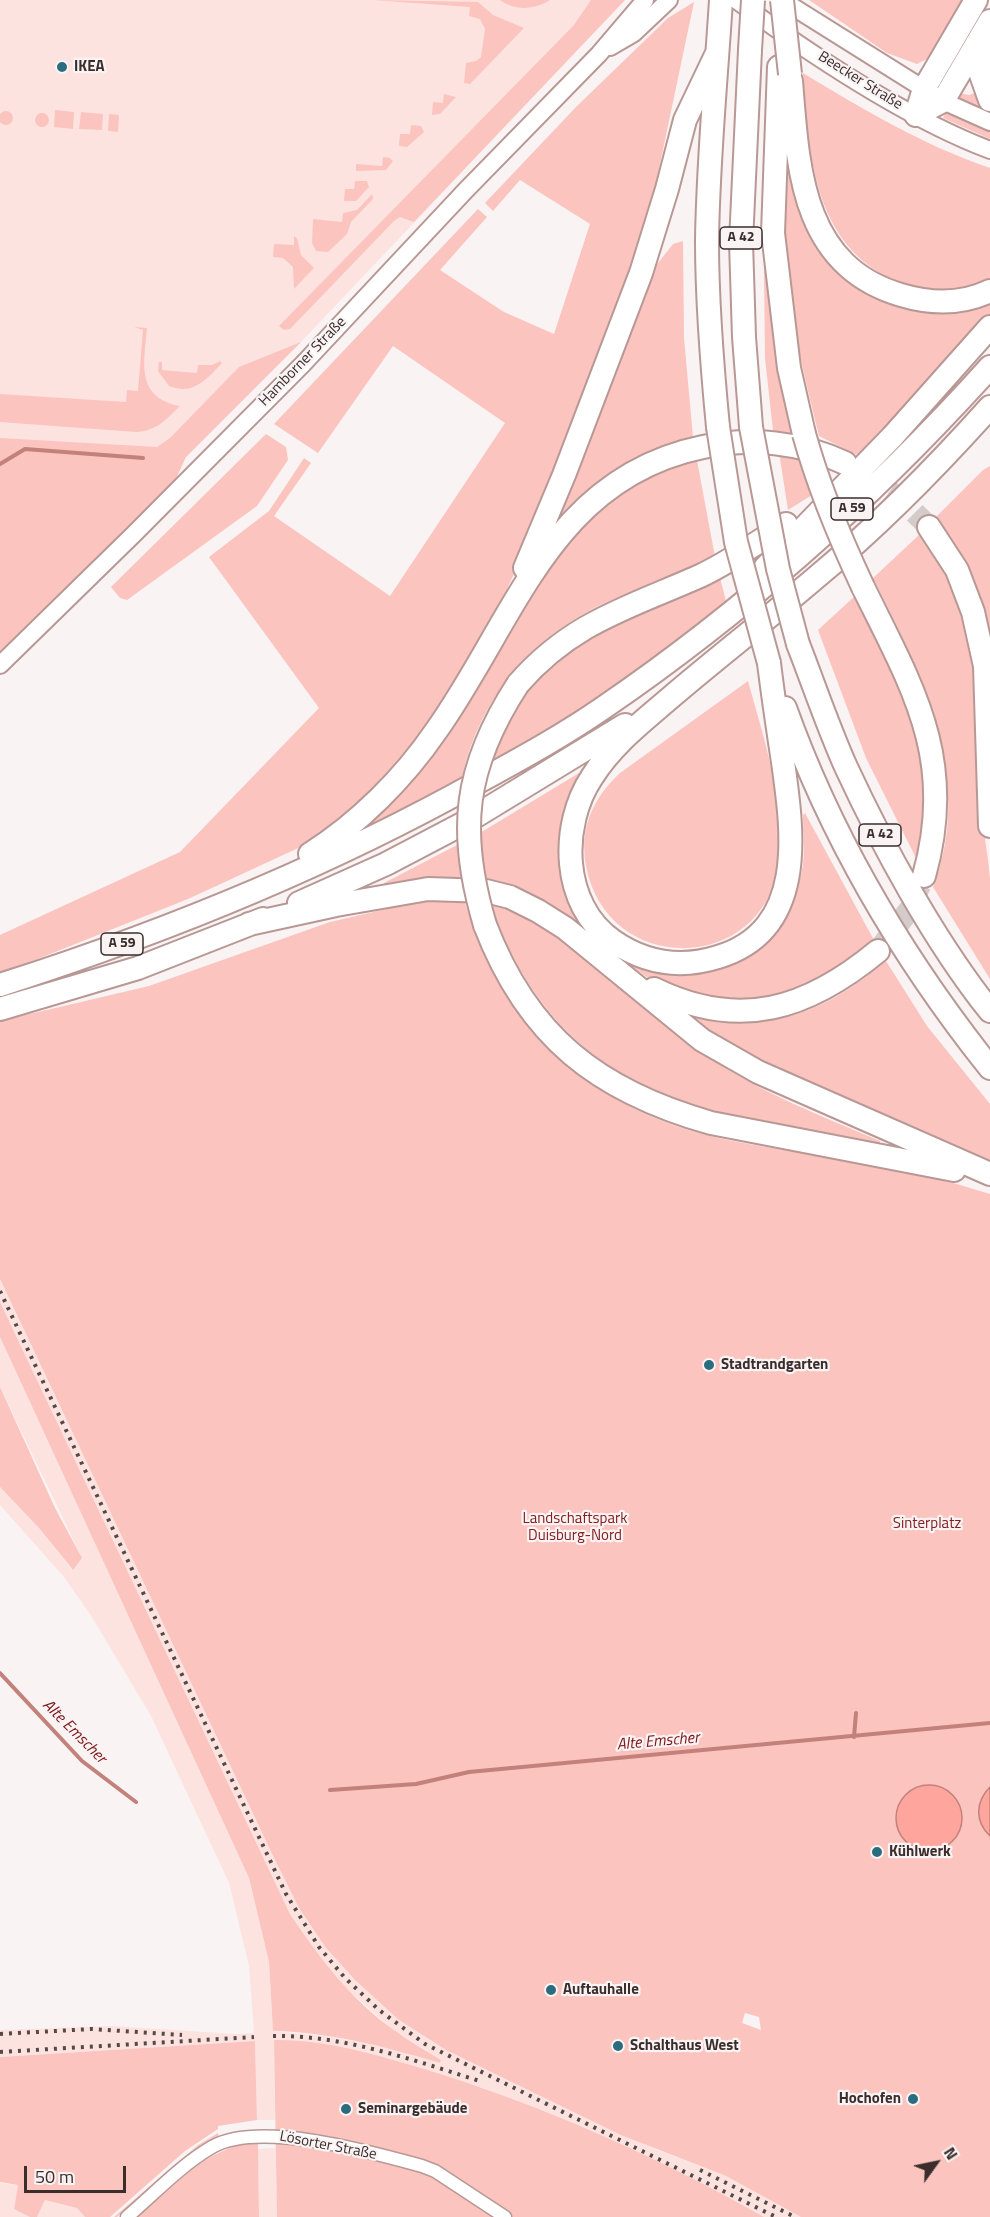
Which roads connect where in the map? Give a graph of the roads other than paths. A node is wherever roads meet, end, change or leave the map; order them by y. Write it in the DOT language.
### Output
graph roads {
  1 [pos="645,0"];
  2 [pos="669,0"];
  3 [pos="721,0"];
  4 [pos="736,0"];
  5 [pos="753,0"];
  6 [pos="781,0"];
  7 [pos="976,0"];
  8 [pos="985,30"];
  9 [pos="717,53"];
  10 [pos="599,54"];
  11 [pos="785,71"];
  12 [pos="924,89"];
  13 [pos="990,100"];
  14 [pos="943,101"];
  15 [pos="916,116"];
  16 [pos="990,122"];
  17 [pos="990,150"];
  18 [pos="990,291"];
  19 [pos="990,327"];
  20 [pos="990,367"];
  21 [pos="990,407"];
  22 [pos="990,429"];
  23 [pos="845,463"];
  24 [pos="838,491"];
  25 [pos="872,526"];
  26 [pos="928,527"];
  27 [pos="509,609"];
  28 [pos="701,638"];
  29 [pos="720,655"];
  30 [pos="769,663"];
  31 [pos="0,665"];
  32 [pos="990,826"];
  33 [pos="924,876"];
  34 [pos="241,898"];
  35 [pos="249,924"];
  36 [pos="878,951"];
  37 [pos="620,973"];
  38 [pos="0,985"];
  39 [pos="0,1009"];
  40 [pos="990,1011"];
  41 [pos="990,1068"];
  42 [pos="990,1174"];
  43 [pos="990,1183"];
  44 [pos="127,2217"];
  45 [pos="505,2217"];
  1 -- 10 [label="street, Hamborner Straße"];
  2 -- 10 [label="street, Hamborner Straße"];
  3 -- 9 [label="highway, A 42"];
  4 -- 15 [label="street, Beecker Straße"];
  5 -- 40 [label="highway, A 42, bridge"];
  6 -- 11 [label="highway, bridge"];
  6 -- 12 [label="street, Beecker Straße"];
  7 -- 12 [label="highway"];
  8 -- 13 [label="highway"];
  8 -- 14 [label="highway"];
  9 -- 27 [label="highway"];
  9 -- 30 [label="highway, A 42, bridge"];
  10 -- 31 [label="street, Hamborner Straße"];
  11 -- 18 [label="highway"];
  11 -- 33 [label="highway, bridge"];
  12 -- 14 [label="street, Beecker Straße"];
  12 -- 15 [label="highway"];
  14 -- 15 [label="highway"];
  14 -- 16 [label="street, Beecker Straße"];
  15 -- 17 [label="street, Beecker Straße"];
  19 -- 24 [label="highway"];
  20 -- 28 [label="highway, A 59"];
  21 -- 25 [label="highway, A 59"];
  22 -- 25 [label="highway"];
  23 -- 27 [label="highway"];
  24 -- 28 [label="highway"];
  24 -- 43 [label="highway, bridge"];
  25 -- 29 [label="highway, A 59"];
  26 -- 32 [label="highway"];
  27 -- 34 [label="highway"];
  28 -- 34 [label="highway, A 59"];
  29 -- 30 [label="highway"];
  29 -- 35 [label="highway, A 59"];
  30 -- 41 [label="highway, A 42"];
  34 -- 38 [label="highway, A 59"];
  35 -- 37 [label="highway"];
  35 -- 39 [label="highway, A 59"];
  36 -- 37 [label="highway"];
  37 -- 42 [label="highway"];
  44 -- 45 [label="street, Lösorter Straße"];
}
